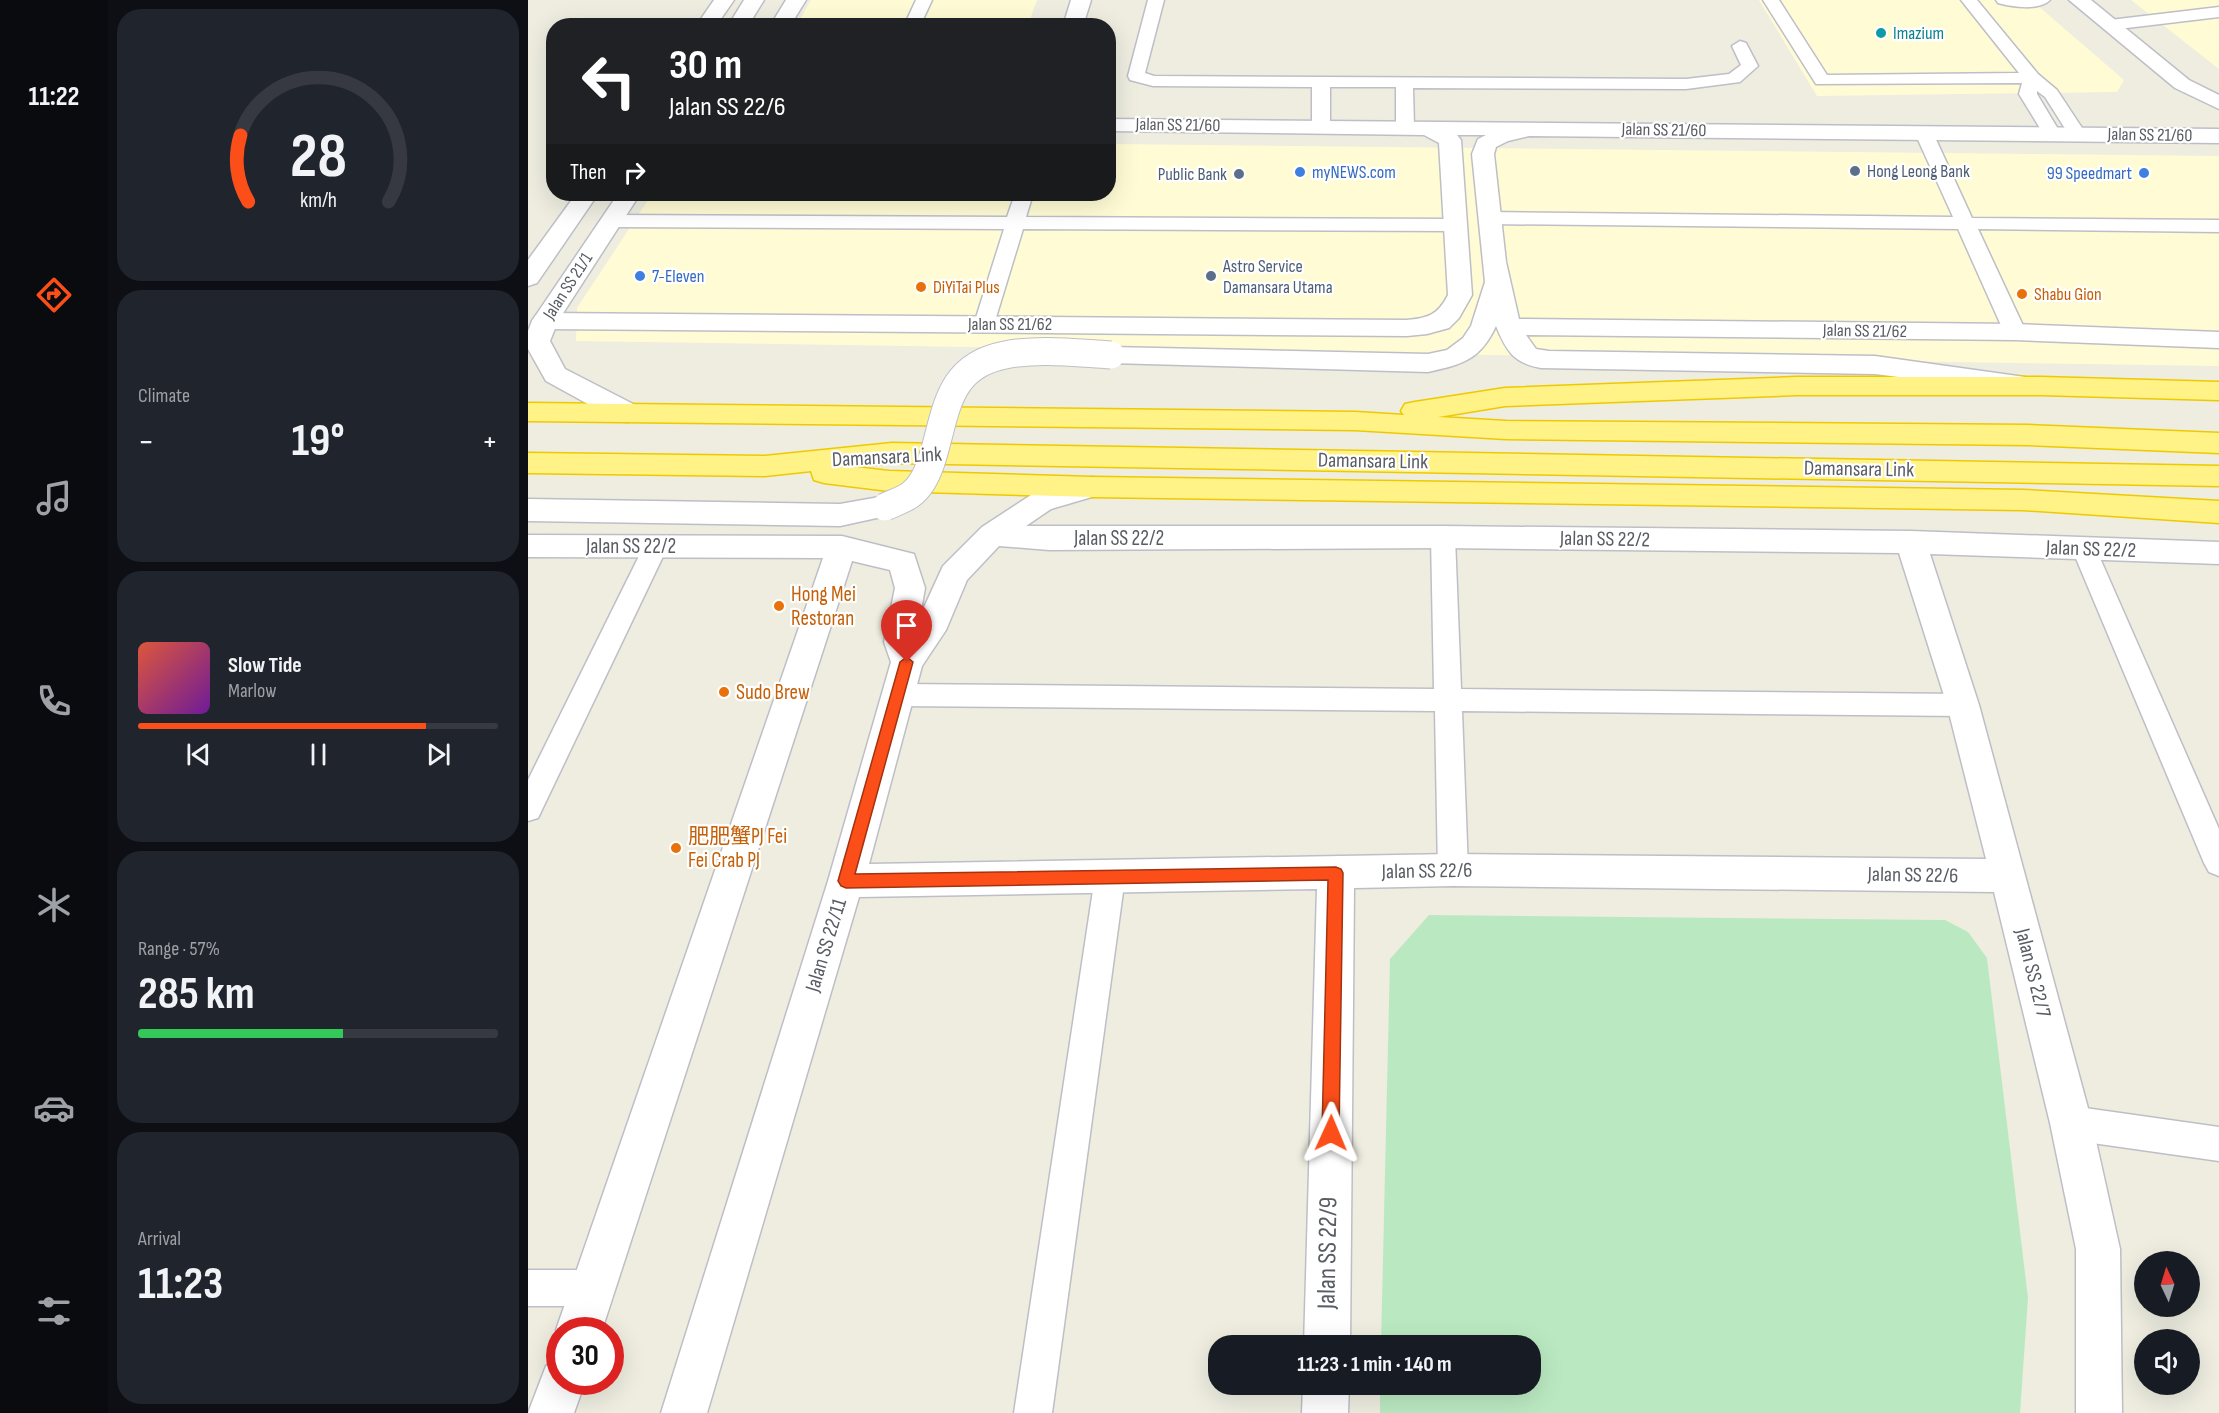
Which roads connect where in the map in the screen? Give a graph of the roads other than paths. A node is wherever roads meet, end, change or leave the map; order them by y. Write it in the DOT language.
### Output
graph roads {
  1 [pos="724,0"];
  2 [pos="754,0"];
  3 [pos="796,0"];
  4 [pos="924,0"];
  5 [pos="1081,0"];
  6 [pos="1156,0"];
  7 [pos="1771,0"];
  8 [pos="1969,0"];
  9 [pos="2004,0"];
  10 [pos="2042,0"];
  11 [pos="2079,0"];
  12 [pos="2219,12"];
  13 [pos="712,18"];
  14 [pos="743,18"];
  15 [pos="785,18"];
  16 [pos="916,18"];
  17 [pos="1075,18"];
  18 [pos="2110,25"];
  19 [pos="1740,46"];
  20 [pos="2032,78"];
  21 [pos="1321,81"];
  22 [pos="1404,81"];
  23 [pos="2182,84"];
  24 [pos="2219,103"];
  25 [pos="1116,124"];
  26 [pos="1321,126"];
  27 [pos="1416,127"];
  28 [pos="1532,128"];
  29 [pos="1924,132"];
  30 [pos="2052,134"];
  31 [pos="2077,134"];
  32 [pos="2175,135"];
  33 [pos="2219,136"];
  34 [pos="582,201"];
  35 [pos="625,201"];
  36 [pos="1022,201"];
  37 [pos="1489,218"];
  38 [pos="611,221"];
  39 [pos="1015,223"];
  40 [pos="1965,223"];
  41 [pos="1456,225"];
  42 [pos="2219,226"];
  43 [pos="528,278"];
  44 [pos="1496,285"];
  45 [pos="545,321"];
  46 [pos="984,324"];
  47 [pos="1510,327"];
  48 [pos="2015,332"];
  49 [pos="2219,340"];
  50 [pos="2041,386"];
  51 [pos="2219,391"];
  52 [pos="528,412"];
  53 [pos="627,413"];
  54 [pos="1356,420"];
  55 [pos="2219,443"];
  56 [pos="528,464"];
  57 [pos="765,466"];
  58 [pos="2219,476"];
  59 [pos="1092,487"];
  60 [pos="528,510"];
  61 [pos="2219,512"];
  62 [pos="992,535"];
  63 [pos="1443,537"];
  64 [pos="1911,542"];
  65 [pos="528,546"];
  66 [pos="656,546"];
  67 [pos="842,547"];
  68 [pos="2084,549"];
  69 [pos="2219,554"];
  70 [pos="907,662"];
  71 [pos="898,695"];
  72 [pos="1448,700"];
  73 [pos="1963,705"];
  74 [pos="528,809"];
  75 [pos="2219,863"];
  76 [pos="1453,870"];
  77 [pos="1336,873"];
  78 [pos="2008,876"];
  79 [pos="1110,877"];
  80 [pos="846,881"];
  81 [pos="2071,1123"];
  82 [pos="2219,1144"];
  83 [pos="528,1288"];
  84 [pos="594,1288"];
  85 [pos="584,1317"];
  86 [pos="1326,1335"];
  87 [pos="557,1395"];
  88 [pos="1326,1395"];
  89 [pos="550,1413"];
  90 [pos="684,1413"];
  91 [pos="1033,1413"];
  92 [pos="1325,1413"];
  93 [pos="2099,1413"];
  1 -- 13 [label="street"];
  2 -- 14 [label="street"];
  3 -- 15 [label="street"];
  4 -- 16 [label="lane"];
  5 -- 17 [label="street"];
  6 -- 21 [label="lane"];
  7 -- 20 [label="lane"];
  8 -- 20 [label="lane"];
  9 -- 10 [label="lane"];
  11 -- 18 [label="street"];
  12 -- 18 [label="lane"];
  18 -- 23 [label="street"];
  19 -- 22 [label="lane"];
  20 -- 30 [label="lane"];
  20 -- 31 [label="lane"];
  21 -- 22 [label="lane"];
  21 -- 26 [label="lane"];
  22 -- 27 [label="lane"];
  23 -- 24 [label="street"];
  23 -- 32 [label="street"];
  25 -- 26 [label="street, Jalan SS 21/60"];
  26 -- 27 [label="street, Jalan SS 21/60"];
  27 -- 28 [label="street, Jalan SS 21/60"];
  27 -- 41 [label="street"];
  28 -- 29 [label="street, Jalan SS 21/60"];
  28 -- 37 [label="street"];
  29 -- 30 [label="street, Jalan SS 21/60"];
  29 -- 40 [label="lane"];
  30 -- 31 [label="street, Jalan SS 21/60"];
  31 -- 32 [label="street, Jalan SS 21/60"];
  32 -- 33 [label="street, Jalan SS 21/60"];
  34 -- 43 [label="street, Jalan SS 21/1"];
  35 -- 38 [label="street, Jalan SS 21/1"];
  36 -- 39 [label="lane"];
  37 -- 40 [label="lane"];
  37 -- 44 [label="street"];
  38 -- 39 [label="lane"];
  38 -- 45 [label="street, Jalan SS 21/1"];
  39 -- 41 [label="lane"];
  39 -- 46 [label="lane"];
  40 -- 42 [label="lane"];
  40 -- 48 [label="lane"];
  41 -- 46 [label="street, Jalan SS 21/62"];
  44 -- 47 [label="street"];
  44 -- 60 [label="street, bridge"];
  45 -- 46 [label="street, Jalan SS 21/62"];
  45 -- 53 [label="street, Jalan SS 21/1"];
  47 -- 48 [label="street, Jalan SS 21/62"];
  47 -- 50 [label="street"];
  48 -- 49 [label="street, Jalan SS 21/62"];
  50 -- 51 [label="highway"];
  50 -- 54 [label="highway"];
  52 -- 53 [label="highway, Damansara Link"];
  53 -- 54 [label="highway, Damansara Link"];
  54 -- 55 [label="highway, Damansara Link"];
  56 -- 57 [label="highway, Damansara Link"];
  57 -- 58 [label="highway, Damansara Link"];
  57 -- 59 [label="highway"];
  59 -- 61 [label="highway"];
  59 -- 62 [label="street, Jalan SS 22/11"];
  62 -- 63 [label="street, Jalan SS 22/2"];
  62 -- 70 [label="street, Jalan SS 22/11"];
  63 -- 64 [label="street, Jalan SS 22/2"];
  63 -- 72 [label="lane"];
  64 -- 68 [label="street, Jalan SS 22/2"];
  64 -- 73 [label="street, Jalan SS 22/7"];
  65 -- 66 [label="street, Jalan SS 22/2"];
  66 -- 67 [label="street, Jalan SS 22/2"];
  66 -- 74 [label="lane"];
  67 -- 70 [label="street, Jalan SS 22/2"];
  67 -- 84 [label="street"];
  68 -- 69 [label="street, Jalan SS 22/2"];
  68 -- 75 [label="lane"];
  70 -- 71 [label="street, Jalan SS 22/11"];
  71 -- 72 [label="lane"];
  71 -- 80 [label="street, Jalan SS 22/11"];
  72 -- 73 [label="lane"];
  72 -- 76 [label="lane"];
  73 -- 78 [label="street, Jalan SS 22/7"];
  76 -- 77 [label="street, Jalan SS 22/6"];
  76 -- 78 [label="street, Jalan SS 22/6"];
  77 -- 79 [label="street, Jalan SS 22/6"];
  77 -- 86 [label="street, Jalan SS 22/9"];
  78 -- 81 [label="street, Jalan SS 22/7"];
  79 -- 80 [label="street, Jalan SS 22/6"];
  79 -- 91 [label="lane"];
  80 -- 90 [label="street, Jalan SS 22/11"];
  81 -- 82 [label="lane"];
  81 -- 93 [label="street, Jalan SS 22/7"];
  83 -- 84 [label="lane"];
  84 -- 85 [label="street"];
  87 -- 89 [label="street"];
  88 -- 92 [label="street"];
}
